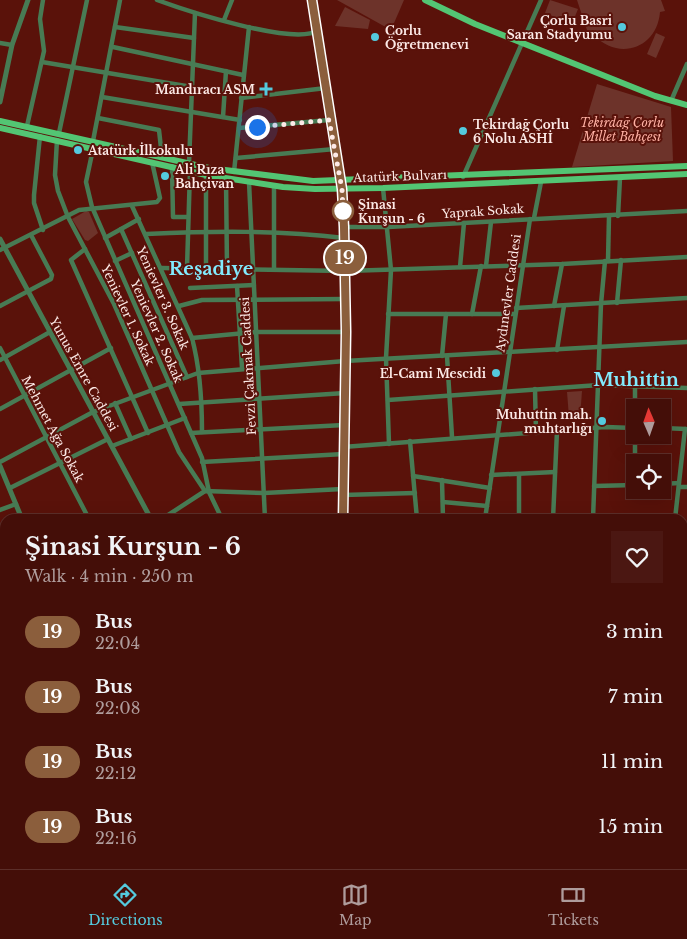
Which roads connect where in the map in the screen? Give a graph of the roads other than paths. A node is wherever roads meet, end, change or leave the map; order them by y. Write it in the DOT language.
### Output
graph roads {
  1 [pos="28,0"];
  2 [pos="43,0"];
  3 [pos="86,0"];
  4 [pos="120,0"];
  5 [pos="157,0"];
  6 [pos="178,0"];
  7 [pos="232,0"];
  8 [pos="312,0"];
  9 [pos="425,0"];
  10 [pos="541,0"];
  11 [pos="435,2"];
  12 [pos="175,6"];
  13 [pos="195,13"];
  14 [pos="224,20"];
  15 [pos="115,27"];
  16 [pos="249,27"];
  17 [pos="318,30"];
  18 [pos="194,38"];
  19 [pos="0,42"];
  20 [pos="522,42"];
  21 [pos="12,45"];
  22 [pos="112,47"];
  23 [pos="42,62"];
  24 [pos="193,64"];
  25 [pos="687,64"];
  26 [pos="72,67"];
  27 [pos="108,72"];
  28 [pos="226,72"];
  29 [pos="243,75"];
  30 [pos="2,78"];
  31 [pos="681,78"];
  32 [pos="687,80"];
  33 [pos="192,87"];
  34 [pos="326,88"];
  35 [pos="102,97"];
  36 [pos="241,98"];
  37 [pos="671,101"];
  38 [pos="0,102"];
  39 [pos="687,105"];
  40 [pos="191,112"];
  41 [pos="223,117"];
  42 [pos="98,118"];
  43 [pos="240,120"];
  44 [pos="329,120"];
  45 [pos="0,121"];
  46 [pos="27,126"];
  47 [pos="0,128"];
  48 [pos="239,128"];
  49 [pos="40,136"];
  50 [pos="58,137"];
  51 [pos="93,141"];
  52 [pos="93,149"];
  53 [pos="335,149"];
  54 [pos="162,157"];
  55 [pos="236,158"];
  56 [pos="152,162"];
  57 [pos="189,163"];
  58 [pos="172,166"];
  59 [pos="687,166"];
  60 [pos="190,171"];
  61 [pos="234,172"];
  62 [pos="687,174"];
  63 [pos="206,175"];
  64 [pos="463,177"];
  65 [pos="226,178"];
  66 [pos="620,178"];
  67 [pos="340,181"];
  68 [pos="250,182"];
  69 [pos="541,182"];
  70 [pos="274,186"];
  71 [pos="383,188"];
  72 [pos="342,189"];
  73 [pos="132,206"];
  74 [pos="92,207"];
  75 [pos="687,211"];
  76 [pos="609,216"];
  77 [pos="618,216"];
  78 [pos="68,217"];
  79 [pos="188,217"];
  80 [pos="532,218"];
  81 [pos="139,219"];
  82 [pos="491,222"];
  83 [pos="464,223"];
  84 [pos="344,227"];
  85 [pos="388,227"];
  86 [pos="121,229"];
  87 [pos="43,230"];
  88 [pos="226,231"];
  89 [pos="252,231"];
  90 [pos="187,232"];
  91 [pos="205,232"];
  92 [pos="273,232"];
  93 [pos="146,234"];
  94 [pos="31,235"];
  95 [pos="105,238"];
  96 [pos="344,238"];
  97 [pos="0,239"];
  98 [pos="2,249"];
  99 [pos="85,249"];
  100 [pos="132,253"];
  101 [pos="687,257"];
  102 [pos="621,260"];
  103 [pos="115,261"];
  104 [pos="606,261"];
  105 [pos="562,264"];
  106 [pos="523,265"];
  107 [pos="483,266"];
  108 [pos="206,267"];
  109 [pos="460,267"];
  110 [pos="161,268"];
  111 [pos="187,268"];
  112 [pos="227,268"];
  113 [pos="253,268"];
  114 [pos="274,268"];
  115 [pos="391,270"];
  116 [pos="346,271"];
  117 [pos="254,285"];
  118 [pos="237,286"];
  119 [pos="190,288"];
  120 [pos="27,291"];
  121 [pos="687,298"];
  122 [pos="346,299"];
  123 [pos="238,300"];
  124 [pos="255,300"];
  125 [pos="617,303"];
  126 [pos="601,304"];
  127 [pos="0,306"];
  128 [pos="179,306"];
  129 [pos="554,306"];
  130 [pos="564,306"];
  131 [pos="516,308"];
  132 [pos="388,314"];
  133 [pos="446,314"];
  134 [pos="472,314"];
  135 [pos="515,314"];
  136 [pos="50,332"];
  137 [pos="256,332"];
  138 [pos="346,332"];
  139 [pos="240,333"];
  140 [pos="192,338"];
  141 [pos="687,342"];
  142 [pos="600,347"];
  143 [pos="0,348"];
  144 [pos="112,348"];
  145 [pos="557,350"];
  146 [pos="510,352"];
  147 [pos="445,356"];
  148 [pos="386,358"];
  149 [pos="2,359"];
  150 [pos="345,360"];
  151 [pos="258,367"];
  152 [pos="242,368"];
  153 [pos="70,370"];
  154 [pos="198,372"];
  155 [pos="187,376"];
  156 [pos="170,383"];
  157 [pos="599,385"];
  158 [pos="635,386"];
  159 [pos="687,388"];
  160 [pos="535,389"];
  161 [pos="151,390"];
  162 [pos="504,391"];
  163 [pos="345,393"];
  164 [pos="449,395"];
  165 [pos="25,396"];
  166 [pos="133,397"];
  167 [pos="259,398"];
  168 [pos="635,399"];
  169 [pos="388,400"];
  170 [pos="115,403"];
  171 [pos="202,403"];
  172 [pos="179,404"];
  173 [pos="0,409"];
  174 [pos="93,412"];
  175 [pos="185,418"];
  176 [pos="167,425"];
  177 [pos="344,425"];
  178 [pos="597,428"];
  179 [pos="626,428"];
  180 [pos="671,428"];
  181 [pos="261,429"];
  182 [pos="686,429"];
  183 [pos="557,431"];
  184 [pos="202,432"];
  185 [pos="148,433"];
  186 [pos="191,433"];
  187 [pos="536,433"];
  188 [pos="497,435"];
  189 [pos="46,437"];
  190 [pos="452,437"];
  191 [pos="108,439"];
  192 [pos="131,439"];
  193 [pos="410,441"];
  194 [pos="389,444"];
  195 [pos="112,446"];
  196 [pos="343,446"];
  197 [pos="344,454"];
  198 [pos="262,458"];
  199 [pos="202,462"];
  200 [pos="0,464"];
  201 [pos="61,464"];
  202 [pos="556,472"];
  203 [pos="519,474"];
  204 [pos="492,475"];
  205 [pos="413,476"];
  206 [pos="442,480"];
  207 [pos="7,481"];
  208 [pos="0,484"];
  209 [pos="626,485"];
  210 [pos="671,485"];
  211 [pos="679,485"];
  212 [pos="594,486"];
  213 [pos="687,486"];
  214 [pos="10,488"];
  215 [pos="490,488"];
  216 [pos="207,491"];
  217 [pos="343,492"];
  218 [pos="264,493"];
  219 [pos="414,493"];
  220 [pos="442,502"];
  221 [pos="16,504"];
  222 [pos="487,506"];
  223 [pos="0,510"];
  224 [pos="20,514"];
  225 [pos="86,514"];
  226 [pos="148,514"];
  227 [pos="170,514"];
  228 [pos="219,514"];
  229 [pos="265,514"];
  230 [pos="343,514"];
  231 [pos="416,514"];
  232 [pos="443,514"];
  233 [pos="486,514"];
  234 [pos="519,514"];
  235 [pos="553,514"];
  236 [pos="593,514"];
  237 [pos="676,514"];
  1 -- 21 [label="street"];
  2 -- 23 [label="street"];
  3 -- 26 [label="street, Yenievler 1. Sokak"];
  4 -- 15 [label="street"];
  5 -- 12 [label="street"];
  6 -- 12 [label="street"];
  7 -- 14 [label="street"];
  8 -- 17 [label="main road"];
  9 -- 11 [label="main road"];
  10 -- 20 [label="street"];
  11 -- 20 [label="main road"];
  12 -- 13 [label="street"];
  13 -- 14 [label="street"];
  13 -- 18 [label="street"];
  14 -- 16 [label="street"];
  15 -- 18 [label="street"];
  15 -- 22 [label="street"];
  16 -- 17 [label="street"];
  16 -- 29 [label="street"];
  17 -- 34 [label="main road"];
  18 -- 24 [label="street"];
  19 -- 21 [label="street"];
  20 -- 37 [label="main road"];
  20 -- 64 [label="street"];
  21 -- 30 [label="street"];
  22 -- 24 [label="street"];
  22 -- 27 [label="street"];
  23 -- 26 [label="street"];
  23 -- 46 [label="street"];
  24 -- 28 [label="street"];
  24 -- 33 [label="street"];
  25 -- 31 [label="street"];
  26 -- 27 [label="street"];
  26 -- 50 [label="street, Yenievler 1. Sokak"];
  27 -- 33 [label="street"];
  27 -- 35 [label="street"];
  28 -- 29 [label="street"];
  28 -- 41 [label="street"];
  29 -- 36 [label="street"];
  30 -- 38 [label="street"];
  31 -- 32 [label="street"];
  31 -- 37 [label="street"];
  33 -- 40 [label="street"];
  34 -- 36 [label="street"];
  34 -- 44 [label="main road"];
  35 -- 40 [label="street"];
  35 -- 42 [label="street"];
  36 -- 43 [label="street"];
  37 -- 39 [label="main road"];
  40 -- 41 [label="street"];
  40 -- 57 [label="street"];
  41 -- 43 [label="street"];
  42 -- 51 [label="street"];
  42 -- 54 [label="street"];
  43 -- 48 [label="street"];
  44 -- 48 [label="street"];
  44 -- 53 [label="main road"];
  45 -- 46 [label="main road, Atatürk Bulvarı"];
  46 -- 50 [label="main road, Atatürk Bulvarı"];
  47 -- 49 [label="main road, Atatürk Bulvarı"];
  48 -- 55 [label="street"];
  49 -- 50 [label="main road, Atatürk Bulvarı"];
  49 -- 87 [label="street"];
  50 -- 51 [label="main road, Atatürk Bulvarı"];
  50 -- 52 [label="main road, Atatürk Bulvarı"];
  50 -- 78 [label="street, Yenievler 1. Sokak"];
  51 -- 54 [label="main road, Atatürk Bulvarı"];
  52 -- 56 [label="main road, Atatürk Bulvarı"];
  52 -- 74 [label="street, Yenievler 2. Sokak"];
  53 -- 55 [label="street"];
  53 -- 67 [label="main road"];
  54 -- 57 [label="main road, Atatürk Bulvarı"];
  55 -- 61 [label="street"];
  56 -- 58 [label="main road, Atatürk Bulvarı"];
  56 -- 73 [label="street"];
  57 -- 61 [label="main road, Atatürk Bulvarı"];
  58 -- 60 [label="main road, Atatürk Bulvarı"];
  58 -- 79 [label="street"];
  59 -- 64 [label="main road, Atatürk Bulvarı"];
  60 -- 63 [label="main road, Atatürk Bulvarı"];
  60 -- 79 [label="street"];
  61 -- 67 [label="main road, Atatürk Bulvarı"];
  62 -- 66 [label="main road, Atatürk Bulvarı"];
  63 -- 65 [label="main road, Atatürk Bulvarı"];
  63 -- 91 [label="street"];
  64 -- 67 [label="main road, Atatürk Bulvarı"];
  65 -- 68 [label="main road, Atatürk Bulvarı"];
  65 -- 88 [label="street"];
  66 -- 69 [label="main road, Atatürk Bulvarı"];
  66 -- 77 [label="street"];
  67 -- 72 [label="main road"];
  68 -- 70 [label="main road, Atatürk Bulvarı"];
  68 -- 89 [label="street, Fevzi Çakmak Caddesi"];
  69 -- 71 [label="main road, Atatürk Bulvarı"];
  69 -- 80 [label="street, Aydınevler Caddesi"];
  70 -- 72 [label="main road, Atatürk Bulvarı"];
  70 -- 92 [label="street"];
  71 -- 72 [label="main road, Atatürk Bulvarı"];
  71 -- 85 [label="street"];
  72 -- 84 [label="main road"];
  73 -- 74 [label="street"];
  73 -- 81 [label="street"];
  74 -- 78 [label="street"];
  74 -- 95 [label="street, Yenievler 2. Sokak"];
  75 -- 77 [label="street, Yaprak Sokak"];
  76 -- 77 [label="street, Yaprak Sokak"];
  76 -- 80 [label="street, Yaprak Sokak"];
  76 -- 104 [label="street"];
  78 -- 87 [label="street"];
  78 -- 99 [label="street, Yenievler 1. Sokak"];
  79 -- 90 [label="street"];
  80 -- 82 [label="street, Yaprak Sokak"];
  80 -- 106 [label="street, Aydınevler Caddesi"];
  81 -- 86 [label="street"];
  81 -- 93 [label="street"];
  82 -- 83 [label="street, Yaprak Sokak"];
  82 -- 107 [label="street"];
  83 -- 85 [label="street, Yaprak Sokak"];
  83 -- 109 [label="street"];
  84 -- 85 [label="street, Yaprak Sokak"];
  84 -- 96 [label="main road"];
  85 -- 115 [label="street"];
  86 -- 95 [label="street"];
  86 -- 100 [label="street, Yenievler 3. Sokak"];
  87 -- 94 [label="street"];
  88 -- 89 [label="street"];
  88 -- 91 [label="street"];
  88 -- 112 [label="street"];
  89 -- 92 [label="street"];
  89 -- 113 [label="street, Fevzi Çakmak Caddesi"];
  90 -- 91 [label="street"];
  90 -- 93 [label="street"];
  90 -- 111 [label="street"];
  91 -- 108 [label="street"];
  92 -- 96 [label="street"];
  92 -- 114 [label="street"];
  93 -- 110 [label="street"];
  94 -- 98 [label="street"];
  94 -- 120 [label="street"];
  95 -- 103 [label="street, Yenievler 2. Sokak"];
  96 -- 116 [label="main road"];
  97 -- 98 [label="street, Yunus Emre Caddesi"];
  98 -- 120 [label="street, Yunus Emre Caddesi"];
  99 -- 144 [label="street"];
  99 -- 161 [label="street, Yenievler 1. Sokak"];
  100 -- 103 [label="street"];
  100 -- 155 [label="street, Yenievler 3. Sokak"];
  101 -- 102 [label="street"];
  102 -- 104 [label="street"];
  102 -- 125 [label="street"];
  103 -- 156 [label="street, Yenievler 2. Sokak"];
  104 -- 105 [label="street"];
  104 -- 126 [label="street"];
  105 -- 106 [label="street"];
  105 -- 129 [label="street"];
  106 -- 107 [label="street"];
  106 -- 131 [label="street, Aydınevler Caddesi"];
  107 -- 109 [label="street"];
  107 -- 134 [label="street"];
  108 -- 111 [label="street"];
  108 -- 112 [label="street"];
  109 -- 115 [label="street"];
  110 -- 111 [label="street"];
  110 -- 128 [label="street"];
  112 -- 113 [label="street"];
  113 -- 114 [label="street"];
  113 -- 117 [label="street, Fevzi Çakmak Caddesi"];
  114 -- 116 [label="street"];
  115 -- 116 [label="street"];
  115 -- 132 [label="street"];
  116 -- 122 [label="main road"];
  117 -- 118 [label="street"];
  117 -- 124 [label="street, Fevzi Çakmak Caddesi"];
  118 -- 119 [label="street"];
  118 -- 123 [label="street"];
  120 -- 127 [label="street"];
  120 -- 136 [label="street, Yunus Emre Caddesi"];
  121 -- 125 [label="street"];
  122 -- 124 [label="street"];
  122 -- 138 [label="main road"];
  123 -- 124 [label="street"];
  123 -- 128 [label="street"];
  123 -- 139 [label="street"];
  124 -- 137 [label="street, Fevzi Çakmak Caddesi"];
  125 -- 126 [label="street"];
  126 -- 130 [label="street"];
  126 -- 142 [label="street"];
  128 -- 140 [label="street"];
  129 -- 130 [label="street"];
  129 -- 131 [label="street"];
  130 -- 145 [label="street"];
  131 -- 135 [label="street, Aydınevler Caddesi"];
  132 -- 133 [label="street"];
  132 -- 148 [label="street"];
  133 -- 134 [label="street"];
  133 -- 147 [label="street"];
  134 -- 135 [label="street"];
  135 -- 146 [label="street, Aydınevler Caddesi"];
  136 -- 149 [label="street"];
  136 -- 153 [label="street, Yunus Emre Caddesi"];
  137 -- 138 [label="street"];
  137 -- 139 [label="street"];
  137 -- 151 [label="street, Fevzi Çakmak Caddesi"];
  138 -- 150 [label="main road"];
  139 -- 140 [label="street"];
  139 -- 152 [label="street"];
  140 -- 154 [label="street"];
  141 -- 142 [label="street"];
  142 -- 145 [label="street"];
  142 -- 157 [label="street"];
  143 -- 149 [label="street, Mehmet Ağa Sokak"];
  144 -- 153 [label="street"];
  144 -- 166 [label="street"];
  145 -- 146 [label="street"];
  146 -- 147 [label="street"];
  146 -- 162 [label="street, Aydınevler Caddesi"];
  147 -- 148 [label="street"];
  147 -- 164 [label="street"];
  148 -- 150 [label="street"];
  148 -- 169 [label="street"];
  149 -- 165 [label="street, Mehmet Ağa Sokak"];
  150 -- 151 [label="street"];
  150 -- 163 [label="main road"];
  151 -- 152 [label="street"];
  151 -- 167 [label="street, Fevzi Çakmak Caddesi"];
  152 -- 154 [label="street"];
  153 -- 165 [label="street"];
  153 -- 174 [label="street, Yunus Emre Caddesi"];
  154 -- 155 [label="street"];
  154 -- 171 [label="street"];
  155 -- 156 [label="street"];
  156 -- 161 [label="street"];
  156 -- 172 [label="street, Yenievler 2. Sokak"];
  157 -- 158 [label="street"];
  157 -- 160 [label="street"];
  157 -- 178 [label="street"];
  158 -- 159 [label="street"];
  158 -- 168 [label="street"];
  160 -- 162 [label="street"];
  160 -- 187 [label="street"];
  161 -- 166 [label="street"];
  161 -- 176 [label="street, Yenievler 1. Sokak"];
  162 -- 164 [label="street"];
  162 -- 188 [label="street, Aydınevler Caddesi"];
  163 -- 167 [label="street"];
  163 -- 177 [label="main road"];
  164 -- 169 [label="street"];
  164 -- 190 [label="street"];
  165 -- 173 [label="street"];
  165 -- 189 [label="street, Mehmet Ağa Sokak"];
  166 -- 170 [label="street"];
  166 -- 185 [label="street"];
  167 -- 171 [label="street"];
  167 -- 181 [label="street, Fevzi Çakmak Caddesi"];
  169 -- 194 [label="street"];
  170 -- 174 [label="street"];
  170 -- 192 [label="street"];
  171 -- 172 [label="street"];
  171 -- 184 [label="street"];
  172 -- 175 [label="street, Yenievler 2. Sokak"];
  174 -- 189 [label="street"];
  174 -- 191 [label="street, Yunus Emre Caddesi"];
  175 -- 176 [label="street"];
  175 -- 186 [label="street, Yenievler 2. Sokak"];
  176 -- 185 [label="street"];
  176 -- 216 [label="street, Yenievler 1. Sokak"];
  177 -- 181 [label="street"];
  177 -- 196 [label="main road"];
  178 -- 179 [label="street"];
  178 -- 183 [label="street"];
  178 -- 212 [label="street"];
  180 -- 182 [label="street"];
  181 -- 184 [label="street"];
  181 -- 198 [label="street, Fevzi Çakmak Caddesi"];
  182 -- 211 [label="street"];
  183 -- 187 [label="street"];
  183 -- 202 [label="street"];
  184 -- 186 [label="street"];
  185 -- 192 [label="street"];
  186 -- 199 [label="street, Yenievler 2. Sokak"];
  187 -- 188 [label="street"];
  188 -- 190 [label="street"];
  188 -- 204 [label="street, Aydınevler Caddesi"];
  189 -- 200 [label="street"];
  189 -- 201 [label="street, Mehmet Ağa Sokak"];
  190 -- 193 [label="street"];
  191 -- 195 [label="street, Yunus Emre Caddesi"];
  191 -- 201 [label="street"];
  192 -- 195 [label="street"];
  193 -- 194 [label="street"];
  193 -- 205 [label="street"];
  194 -- 196 [label="street"];
  195 -- 226 [label="street, Yunus Emre Caddesi"];
  196 -- 197 [label="main road"];
  197 -- 198 [label="street"];
  197 -- 217 [label="main road"];
  198 -- 199 [label="street"];
  198 -- 218 [label="street, Fevzi Çakmak Caddesi"];
  199 -- 216 [label="street, Yenievler 2. Sokak"];
  200 -- 207 [label="street"];
  201 -- 214 [label="street"];
  201 -- 225 [label="street, Mehmet Ağa Sokak"];
  202 -- 203 [label="street"];
  202 -- 235 [label="street"];
  203 -- 204 [label="street"];
  203 -- 234 [label="street"];
  204 -- 215 [label="street, Aydınevler Caddesi"];
  205 -- 206 [label="street"];
  205 -- 219 [label="street"];
  206 -- 215 [label="street"];
  206 -- 220 [label="street"];
  207 -- 208 [label="street"];
  207 -- 214 [label="street"];
  209 -- 212 [label="street"];
  210 -- 211 [label="street"];
  211 -- 213 [label="street"];
  211 -- 237 [label="street"];
  212 -- 236 [label="street"];
  214 -- 221 [label="street"];
  215 -- 222 [label="street, Aydınevler Caddesi"];
  216 -- 218 [label="street"];
  216 -- 227 [label="street"];
  216 -- 228 [label="street, Yenievler 2. Sokak"];
  217 -- 218 [label="street"];
  217 -- 219 [label="street"];
  217 -- 230 [label="main road"];
  218 -- 229 [label="street, Fevzi Çakmak Caddesi"];
  219 -- 231 [label="street"];
  220 -- 222 [label="street"];
  220 -- 232 [label="street"];
  221 -- 223 [label="street"];
  221 -- 224 [label="street"];
  222 -- 233 [label="street, Aydınevler Caddesi"];
}
